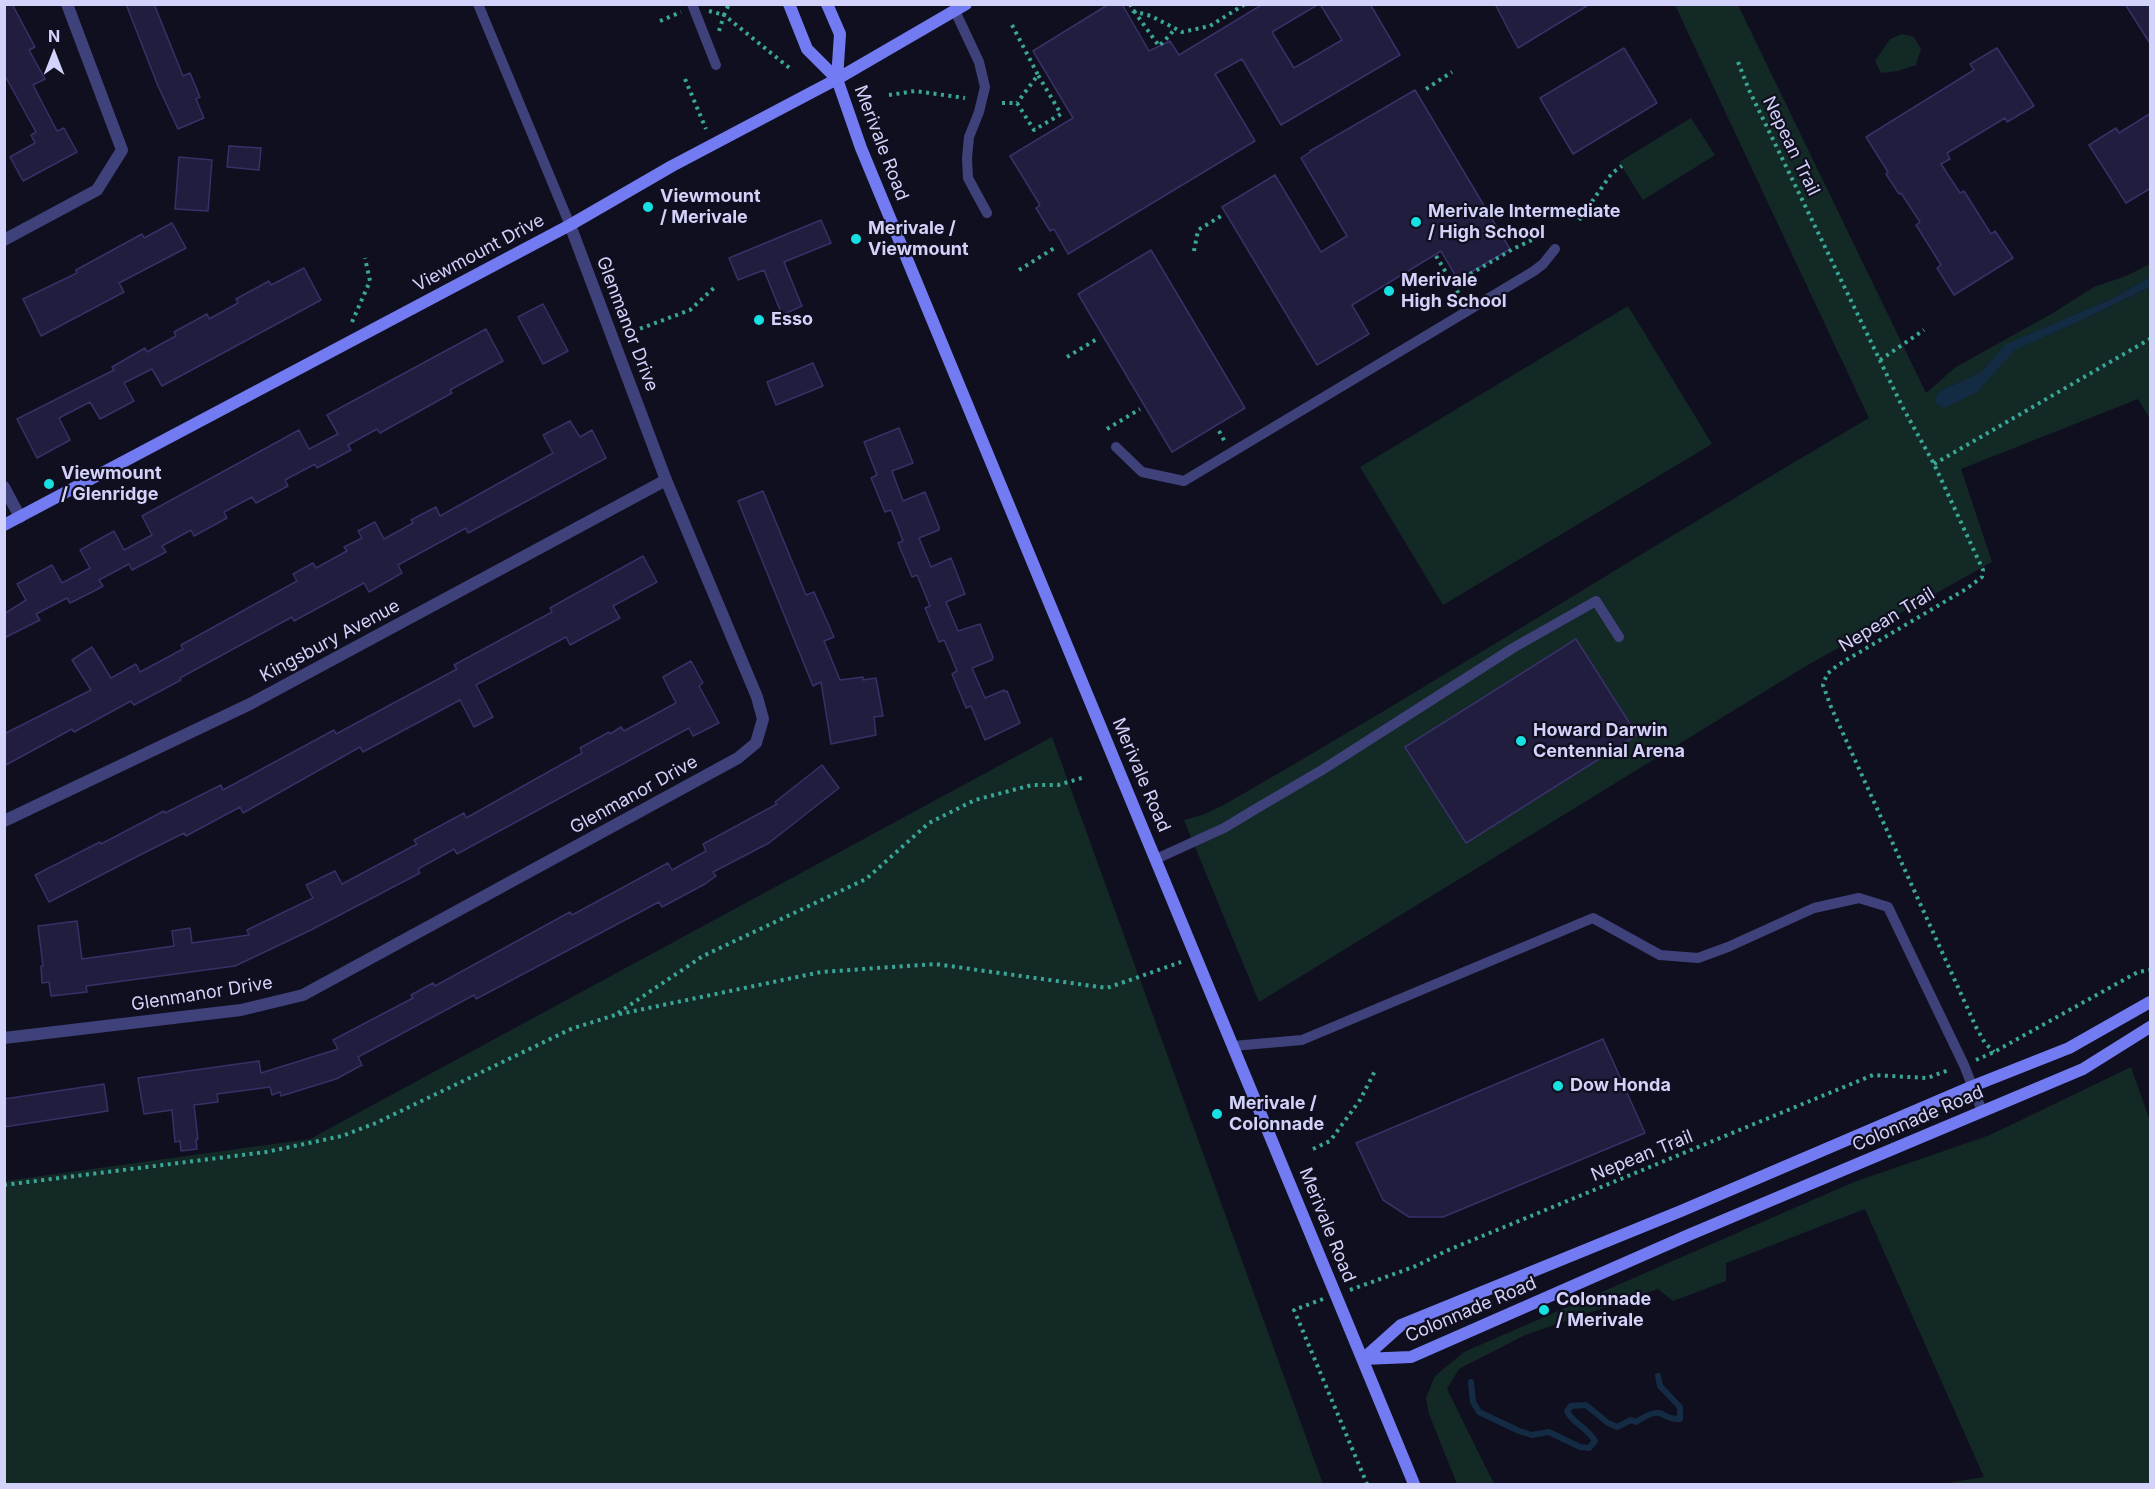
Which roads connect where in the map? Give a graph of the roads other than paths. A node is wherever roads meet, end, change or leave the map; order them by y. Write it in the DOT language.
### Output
graph roads {
  1 [pos="67,4"];
  2 [pos="478,4"];
  3 [pos="692,4"];
  4 [pos="789,4"];
  5 [pos="827,4"];
  6 [pos="960,8"];
  7 [pos="716,65"];
  8 [pos="837,80"];
  9 [pos="987,213"];
  10 [pos="570,225"];
  11 [pos="4,240"];
  12 [pos="1555,249"];
  13 [pos="1116,447"];
  14 [pos="666,480"];
  15 [pos="4,487"];
  16 [pos="20,517"];
  17 [pos="4,525"];
  18 [pos="1619,638"];
  19 [pos="4,821"];
  20 [pos="1156,859"];
  21 [pos="2151,1002"];
  22 [pos="2151,1027"];
  23 [pos="4,1038"];
  24 [pos="1233,1046"];
  25 [pos="1973,1086"];
  26 [pos="1982,1111"];
  27 [pos="1363,1359"];
  28 [pos="1414,1485"];
  1 -- 11 [label="street"];
  2 -- 10 [label="lane"];
  3 -- 7 [label="lane"];
  4 -- 8 [label="street, Merivale Road"];
  5 -- 8 [label="street, Merivale Road"];
  6 -- 8 [label="street, Viewmount Drive"];
  6 -- 9 [label="lane"];
  8 -- 10 [label="street, Viewmount Drive"];
  8 -- 20 [label="street, Merivale Road"];
  10 -- 14 [label="street, Glenmanor Drive"];
  10 -- 16 [label="street, Viewmount Drive"];
  12 -- 13 [label="lane"];
  14 -- 19 [label="street, Kingsbury Avenue"];
  14 -- 23 [label="street, Glenmanor Drive"];
  15 -- 16 [label="street"];
  16 -- 17 [label="street, Viewmount Drive"];
  18 -- 20 [label="lane"];
  20 -- 24 [label="street, Merivale Road"];
  21 -- 25 [label="street, Colonnade Road"];
  22 -- 26 [label="street, Colonnade Road"];
  24 -- 25 [label="lane"];
  24 -- 27 [label="street, Merivale Road"];
  25 -- 26 [label="lane"];
  25 -- 27 [label="street, Colonnade Road"];
  26 -- 27 [label="street, Colonnade Road"];
  27 -- 28 [label="street, Merivale Road"];
}
